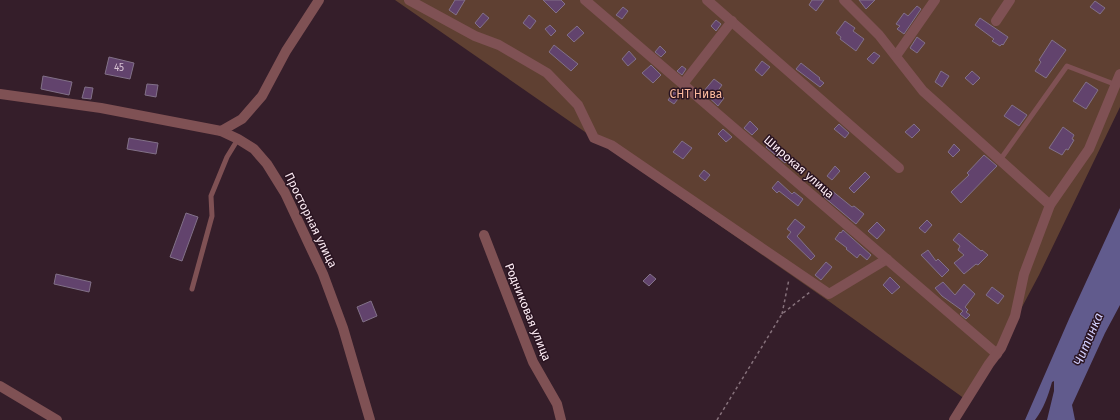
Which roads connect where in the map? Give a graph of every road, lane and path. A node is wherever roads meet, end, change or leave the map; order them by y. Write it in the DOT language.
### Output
graph roads {
  1 [pos="319,0"];
  2 [pos="409,0"];
  3 [pos="585,0"];
  4 [pos="707,0"];
  5 [pos="844,0"];
  6 [pos="935,0"];
  7 [pos="1010,0"];
  8 [pos="732,21"];
  9 [pos="996,21"];
  10 [pos="896,56"];
  11 [pos="1120,74"];
  12 [pos="683,84"];
  13 [pos="1114,84"];
  14 [pos="0,94"];
  15 [pos="221,131"];
  16 [pos="238,139"];
  17 [pos="1000,160"];
  18 [pos="899,168"];
  19 [pos="1050,205"];
  20 [pos="484,235"];
  21 [pos="887,259"];
  22 [pos="791,268"];
  23 [pos="818,286"];
  24 [pos="192,289"];
  25 [pos="782,314"];
  26 [pos="997,354"];
  27 [pos="0,386"];
  28 [pos="57,420"];
  29 [pos="370,420"];
  30 [pos="561,420"];
  31 [pos="717,420"];
  32 [pos="954,420"];
  1 -- 15 [label="street"];
  2 -- 22 [label="street"];
  3 -- 12 [label="street, Широкая улица"];
  4 -- 8 [label="street"];
  5 -- 10 [label="street"];
  6 -- 10 [label="street"];
  7 -- 9 [label="street"];
  8 -- 12 [label="street"];
  8 -- 18 [label="street"];
  10 -- 17 [label="street"];
  11 -- 13 [label="street"];
  12 -- 21 [label="street, Широкая улица"];
  13 -- 17 [label="lane"];
  13 -- 19 [label="street"];
  14 -- 15 [label="street, Просторная улица"];
  15 -- 16 [label="street, Просторная улица"];
  16 -- 24 [label="lane"];
  16 -- 29 [label="street, Просторная улица"];
  17 -- 19 [label="street"];
  19 -- 26 [label="street"];
  20 -- 30 [label="street, Родниковая улица"];
  21 -- 23 [label="street"];
  21 -- 26 [label="street, Широкая улица"];
  22 -- 23 [label="street"];
  22 -- 25 [label="path"];
  23 -- 25 [label="path"];
  25 -- 31 [label="path"];
  26 -- 32 [label="street"];
  27 -- 28 [label="street"];
}
